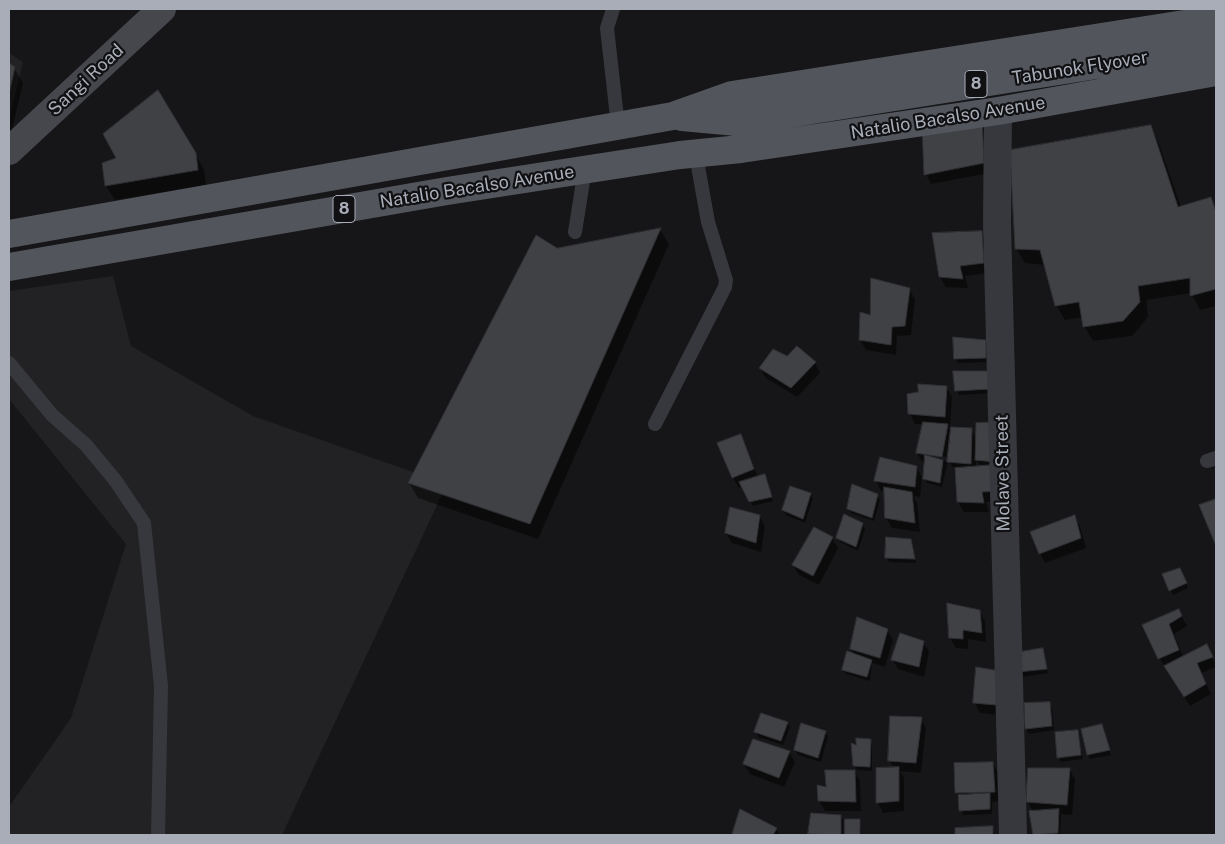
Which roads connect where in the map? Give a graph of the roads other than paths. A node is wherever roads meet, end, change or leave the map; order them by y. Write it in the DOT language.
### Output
graph roads {
  1 [pos="162,9"];
  2 [pos="613,9"];
  3 [pos="1200,17"];
  4 [pos="1216,46"];
  5 [pos="1215,75"];
  6 [pos="998,111"];
  7 [pos="673,116"];
  8 [pos="737,122"];
  9 [pos="618,126"];
  10 [pos="9,151"];
  11 [pos="688,155"];
  12 [pos="585,169"];
  13 [pos="575,232"];
  14 [pos="9,234"];
  15 [pos="9,267"];
  16 [pos="9,363"];
  17 [pos="654,424"];
  18 [pos="158,835"];
  19 [pos="1013,835"];
  1 -- 10 [label="street, Sangi Road"];
  2 -- 9 [label="lane"];
  3 -- 5 [label="street"];
  3 -- 7 [label="main road, Natalio Bacalso Avenue"];
  4 -- 8 [label="main road, Tabunok Flyover / 8"];
  5 -- 6 [label="main road, Natalio Bacalso Avenue"];
  6 -- 11 [label="main road, Natalio Bacalso Avenue"];
  6 -- 19 [label="street, Molave Street"];
  7 -- 8 [label="main road, Natalio Bacalso Avenue / 8"];
  7 -- 9 [label="main road, Natalio Bacalso Avenue / 8"];
  8 -- 11 [label="main road, Natalio Bacalso Avenue / 8"];
  9 -- 14 [label="main road, Natalio Bacalso Avenue / 8"];
  11 -- 12 [label="main road, Natalio Bacalso Avenue / 8"];
  11 -- 17 [label="lane"];
  12 -- 13 [label="lane"];
  12 -- 15 [label="main road, Natalio Bacalso Avenue / 8"];
  16 -- 18 [label="lane"];
}
